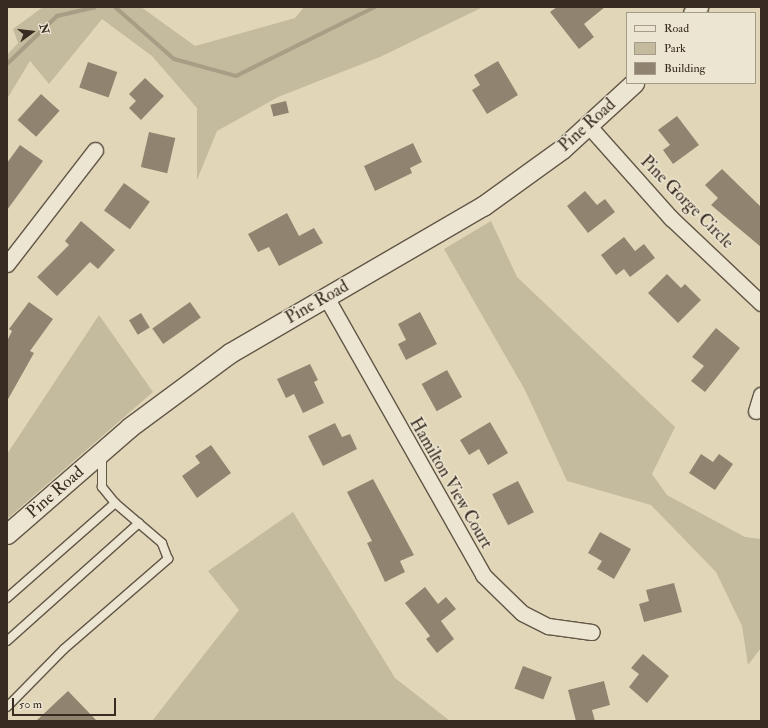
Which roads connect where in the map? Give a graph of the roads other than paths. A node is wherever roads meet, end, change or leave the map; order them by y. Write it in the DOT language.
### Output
graph roads {
  1 [pos="633,84"];
  2 [pos="588,125"];
  3 [pos="95,150"];
  4 [pos="7,264"];
  5 [pos="326,297"];
  6 [pos="761,303"];
  7 [pos="761,395"];
  8 [pos="756,411"];
  9 [pos="103,450"];
  10 [pos="115,503"];
  11 [pos="139,523"];
  12 [pos="7,534"];
  13 [pos="7,598"];
  14 [pos="592,632"];
  15 [pos="7,641"];
  16 [pos="7,707"];
  1 -- 2 [label="street, Pine Road"];
  2 -- 5 [label="street, Pine Road"];
  2 -- 6 [label="street, Pine Gorge Circle"];
  3 -- 4 [label="street"];
  5 -- 9 [label="street, Pine Road"];
  5 -- 14 [label="street, Hamilton View Court"];
  7 -- 8 [label="street"];
  9 -- 10 [label="lane"];
  9 -- 12 [label="street, Pine Road"];
  10 -- 11 [label="lane"];
  10 -- 13 [label="lane"];
  11 -- 15 [label="lane"];
  11 -- 16 [label="lane"];
}
